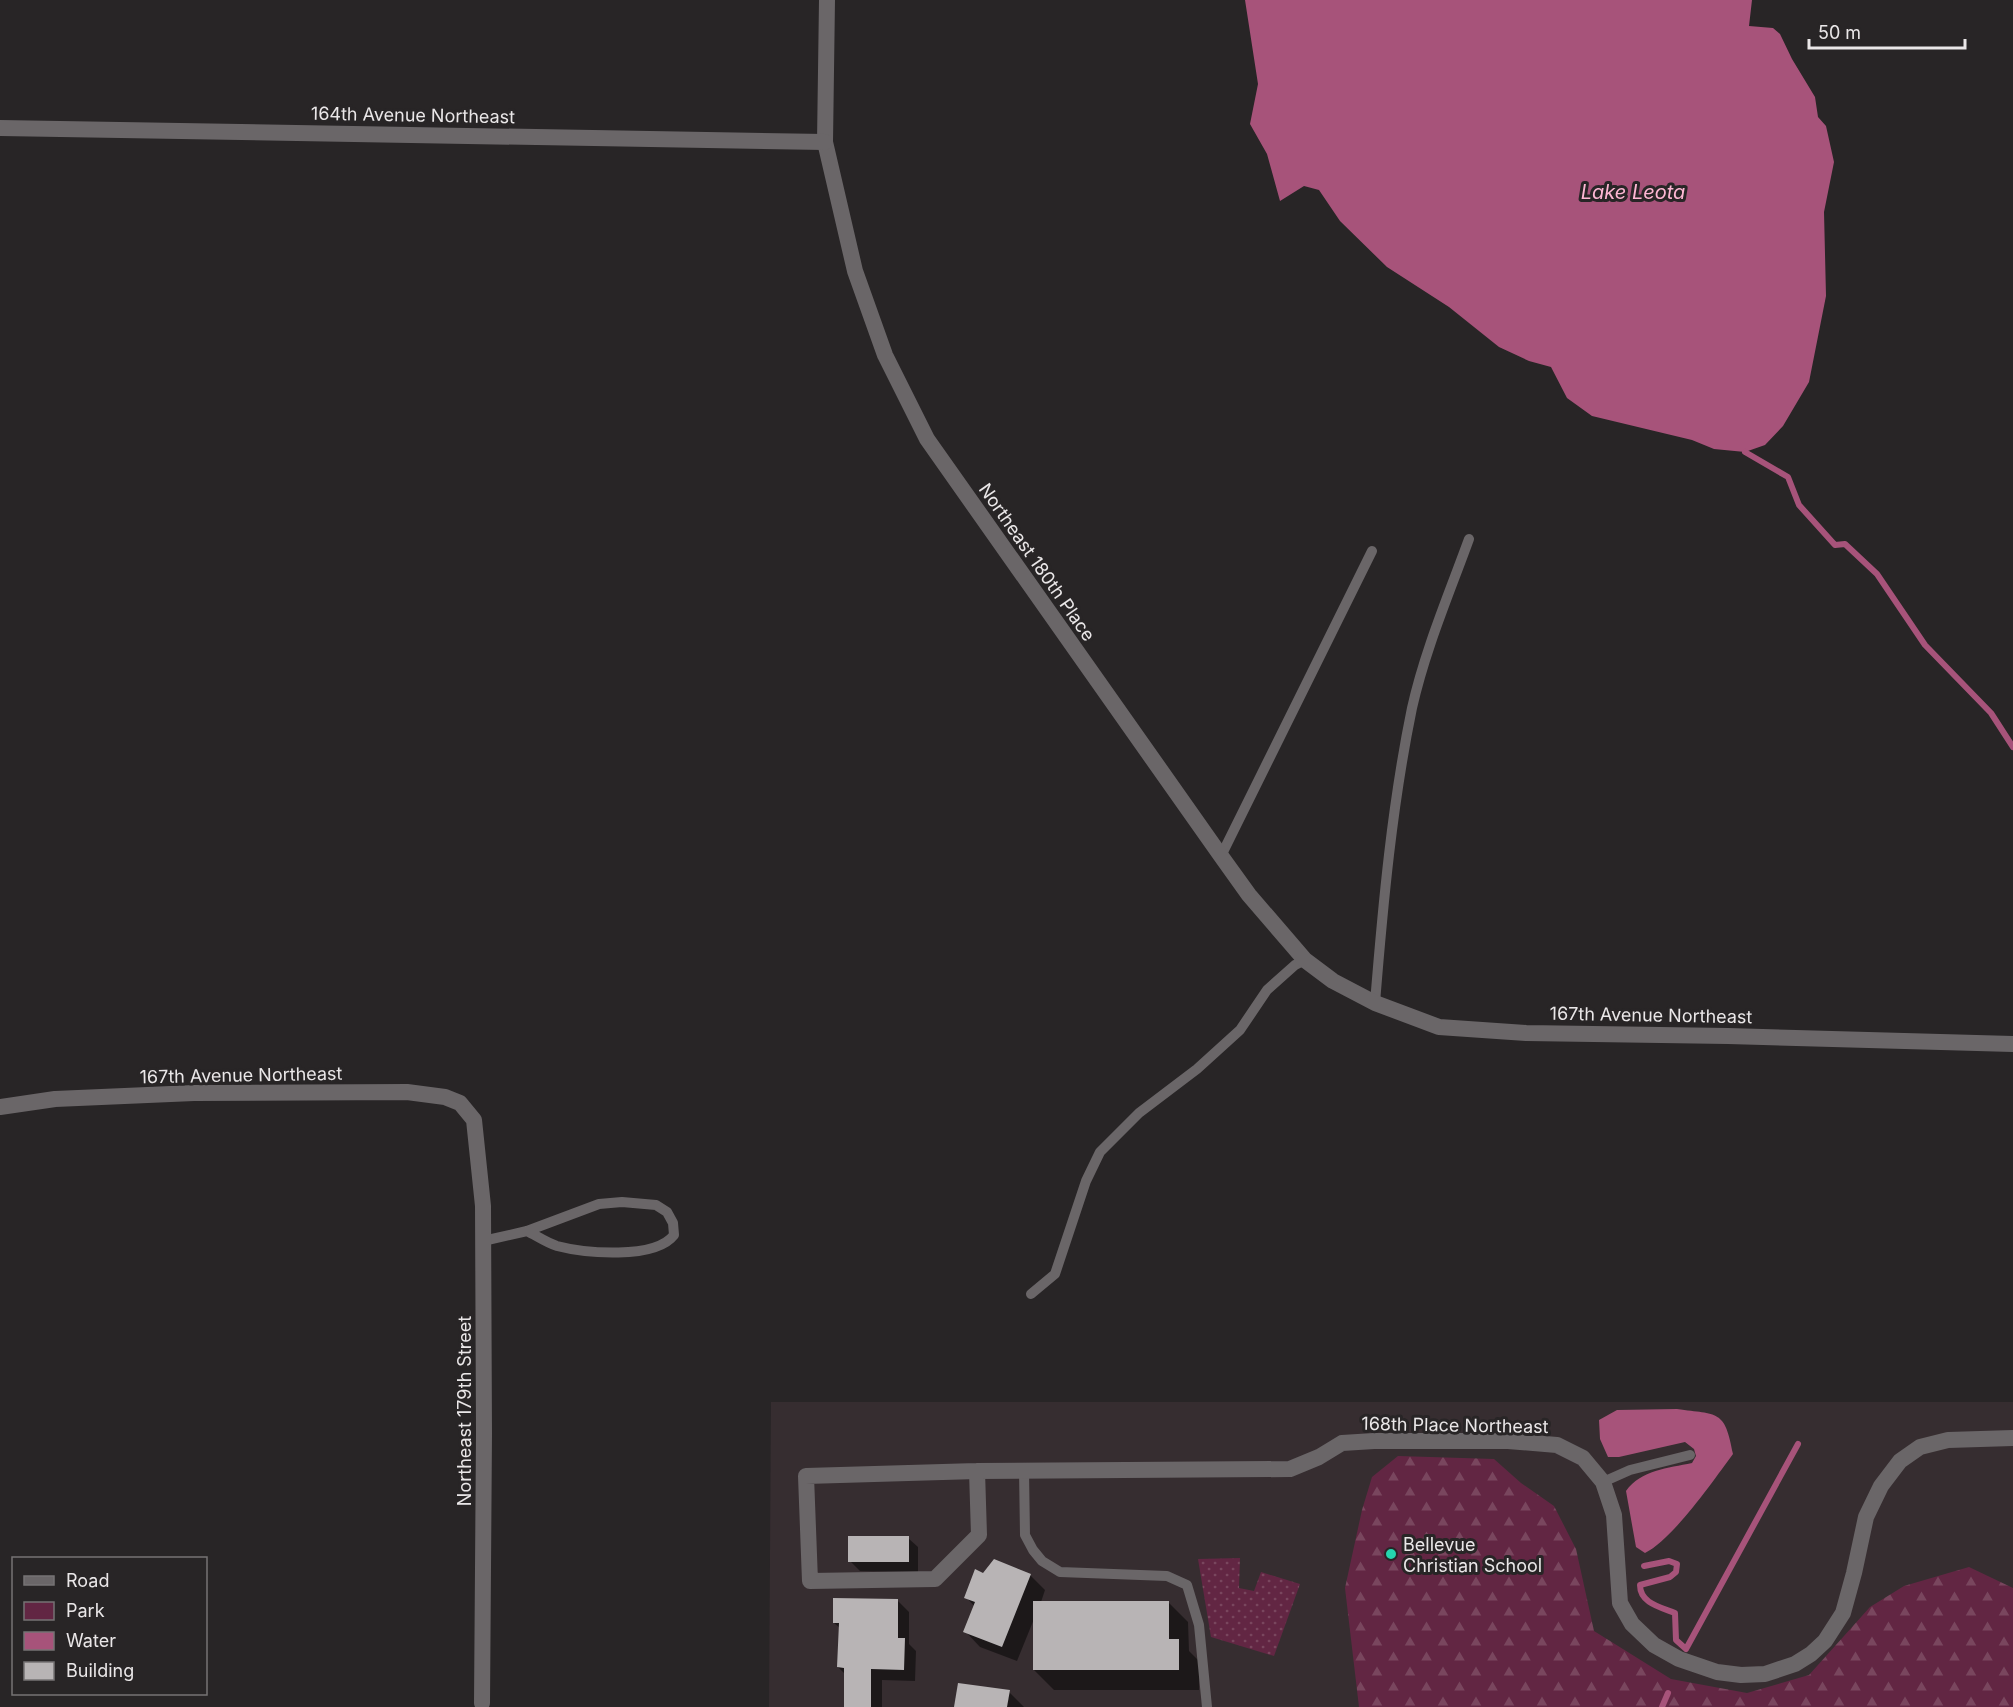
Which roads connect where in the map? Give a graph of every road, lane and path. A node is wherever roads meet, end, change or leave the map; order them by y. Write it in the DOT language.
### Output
graph roads {
  1 [pos="827,0"];
  2 [pos="0,128"];
  3 [pos="825,142"];
  4 [pos="1469,539"];
  5 [pos="1372,551"];
  6 [pos="1221,856"];
  7 [pos="1305,960"];
  8 [pos="1375,1003"];
  9 [pos="2013,1044"];
  10 [pos="0,1107"];
  11 [pos="474,1120"];
  12 [pos="527,1231"];
  13 [pos="483,1241"];
  14 [pos="1031,1294"];
  15 [pos="2013,1438"];
  16 [pos="1690,1455"];
  17 [pos="1024,1470"];
  18 [pos="977,1471"];
  19 [pos="1603,1482"];
  20 [pos="482,1702"];
  21 [pos="1207,1707"];
  1 -- 3 [label="street, Northeast 180th Place"];
  2 -- 3 [label="street, 164th Avenue Northeast"];
  3 -- 6 [label="street, Northeast 180th Place"];
  4 -- 8 [label="lane"];
  5 -- 6 [label="lane"];
  6 -- 7 [label="street, Northeast 180th Place"];
  7 -- 8 [label="street, 167th Avenue Northeast"];
  7 -- 14 [label="lane"];
  8 -- 9 [label="street, 167th Avenue Northeast"];
  10 -- 11 [label="street, 167th Avenue Northeast"];
  11 -- 13 [label="street, Northeast 179th Street"];
  12 -- 12 [label="lane"];
  12 -- 13 [label="lane"];
  13 -- 20 [label="street, Northeast 179th Street"];
  15 -- 19 [label="street, 168th Place Northeast"];
  16 -- 19 [label="lane"];
  17 -- 18 [label="street, 168th Place Northeast"];
  17 -- 19 [label="street, 168th Place Northeast"];
  17 -- 21 [label="lane"];
  18 -- 18 [label="street, 168th Place Northeast"];
}
